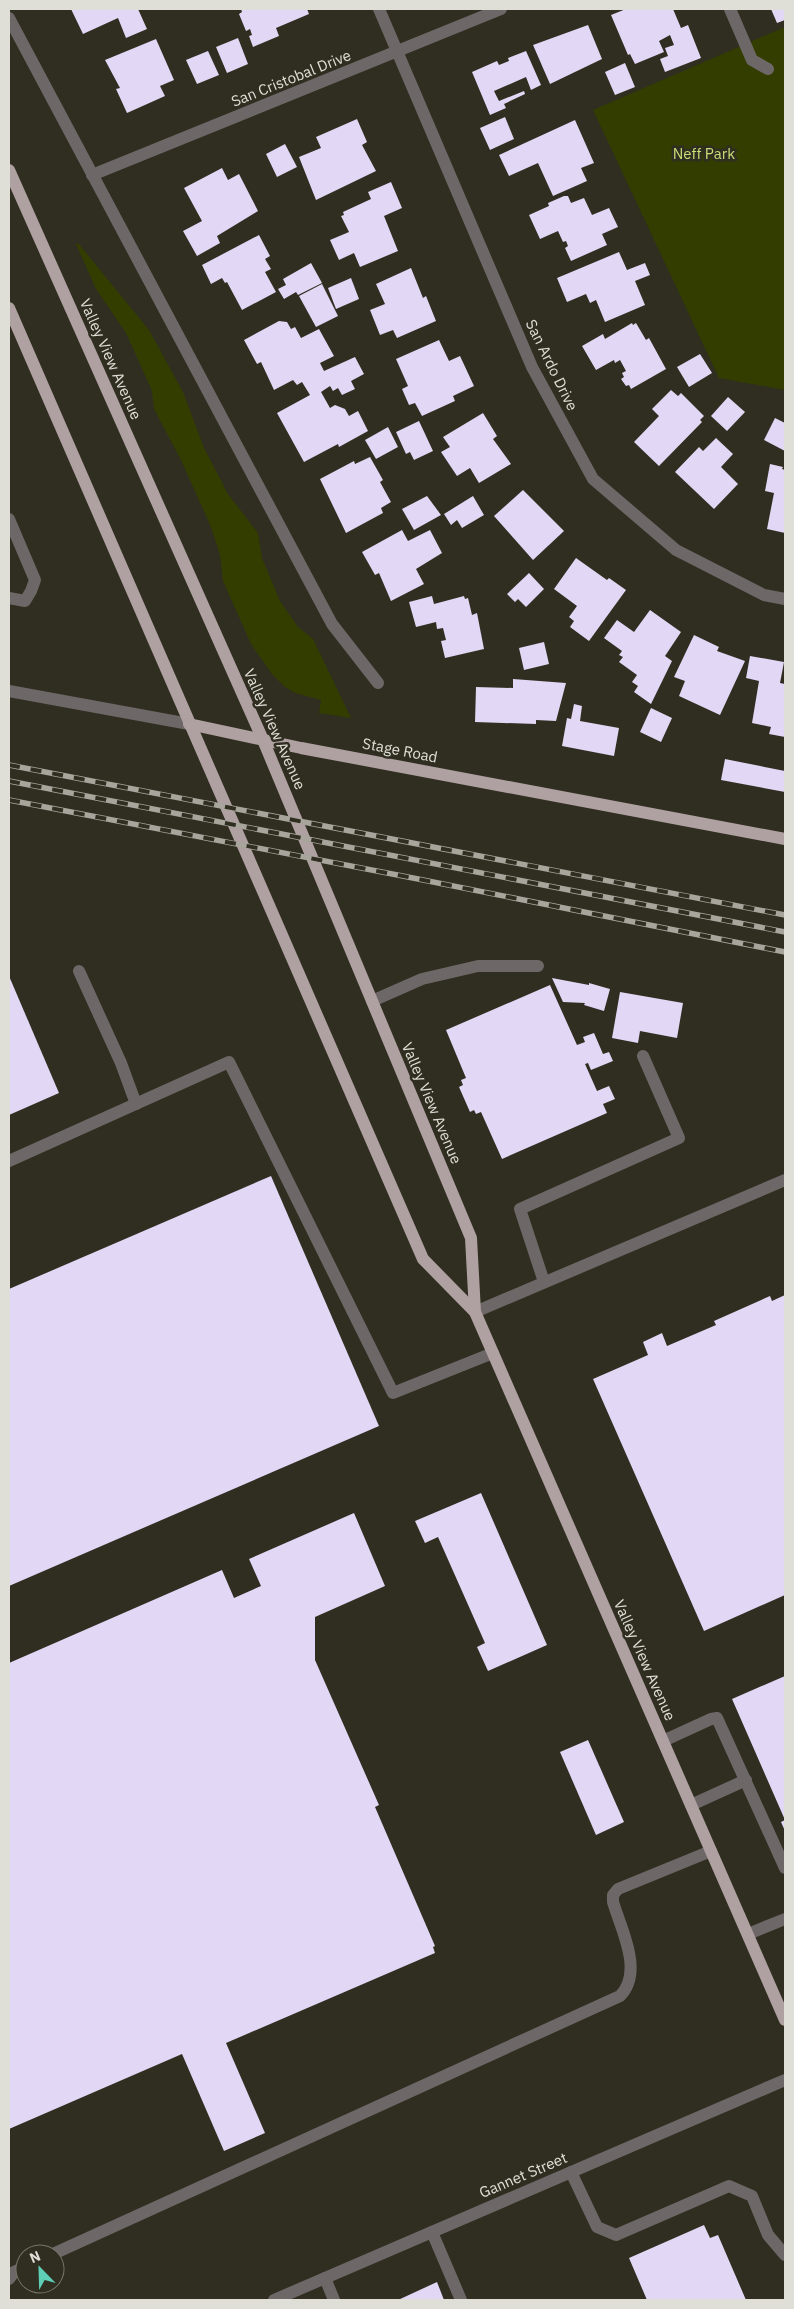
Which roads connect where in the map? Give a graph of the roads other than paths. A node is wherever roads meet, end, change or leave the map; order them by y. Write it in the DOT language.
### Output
graph roads {
  1 [pos="380,9"];
  2 [pos="501,9"];
  3 [pos="730,9"];
  4 [pos="9,18"];
  5 [pos="397,52"];
  6 [pos="768,69"];
  7 [pos="9,170"];
  8 [pos="92,175"];
  9 [pos="9,308"];
  10 [pos="9,519"];
  11 [pos="9,598"];
  12 [pos="785,599"];
  13 [pos="378,683"];
  14 [pos="9,691"];
  15 [pos="189,724"];
  16 [pos="263,740"];
  17 [pos="785,839"];
  18 [pos="538,966"];
  19 [pos="79,971"];
  20 [pos="372,1001"];
  21 [pos="643,1056"];
  22 [pos="136,1104"];
  23 [pos="9,1162"];
  24 [pos="785,1180"];
  25 [pos="544,1282"];
  26 [pos="474,1312"];
  27 [pos="493,1353"];
  28 [pos="663,1741"];
  29 [pos="746,1780"];
  30 [pos="691,1805"];
  31 [pos="711,1850"];
  32 [pos="785,1868"];
  33 [pos="785,1919"];
  34 [pos="748,1934"];
  35 [pos="785,2020"];
  36 [pos="785,2080"];
  37 [pos="572,2172"];
  38 [pos="432,2232"];
  39 [pos="65,2249"];
  40 [pos="785,2255"];
  41 [pos="325,2278"];
  42 [pos="274,2300"];
  43 [pos="334,2300"];
  44 [pos="461,2300"];
  1 -- 5 [label="street, San Ardo Drive"];
  2 -- 5 [label="street, San Cristobal Drive"];
  3 -- 6 [label="street"];
  4 -- 8 [label="street"];
  5 -- 8 [label="street, San Cristobal Drive"];
  5 -- 12 [label="street, San Ardo Drive"];
  7 -- 16 [label="main road, Valley View Avenue"];
  8 -- 13 [label="street"];
  9 -- 15 [label="main road, Valley View Avenue"];
  10 -- 11 [label="street"];
  14 -- 15 [label="street, Stage Road"];
  15 -- 16 [label="main road, Stage Road"];
  15 -- 26 [label="main road, Valley View Avenue"];
  16 -- 17 [label="main road, Stage Road"];
  16 -- 20 [label="main road, Valley View Avenue"];
  18 -- 20 [label="street"];
  19 -- 22 [label="street"];
  20 -- 26 [label="main road, Valley View Avenue"];
  21 -- 25 [label="street"];
  22 -- 23 [label="street"];
  22 -- 27 [label="street"];
  24 -- 25 [label="street"];
  25 -- 26 [label="street"];
  26 -- 27 [label="main road, Valley View Avenue"];
  27 -- 28 [label="main road, Valley View Avenue"];
  28 -- 29 [label="street"];
  28 -- 30 [label="main road, Valley View Avenue"];
  29 -- 30 [label="street"];
  29 -- 32 [label="street"];
  30 -- 31 [label="main road, Valley View Avenue"];
  31 -- 34 [label="main road, Valley View Avenue"];
  31 -- 39 [label="street"];
  33 -- 34 [label="street"];
  34 -- 35 [label="main road, Valley View Avenue"];
  36 -- 37 [label="street, Gannet Street"];
  37 -- 38 [label="street, Gannet Street"];
  37 -- 40 [label="street"];
  38 -- 41 [label="street, Gannet Street"];
  38 -- 44 [label="street"];
  41 -- 42 [label="street, Gannet Street"];
  41 -- 43 [label="street"];
}
